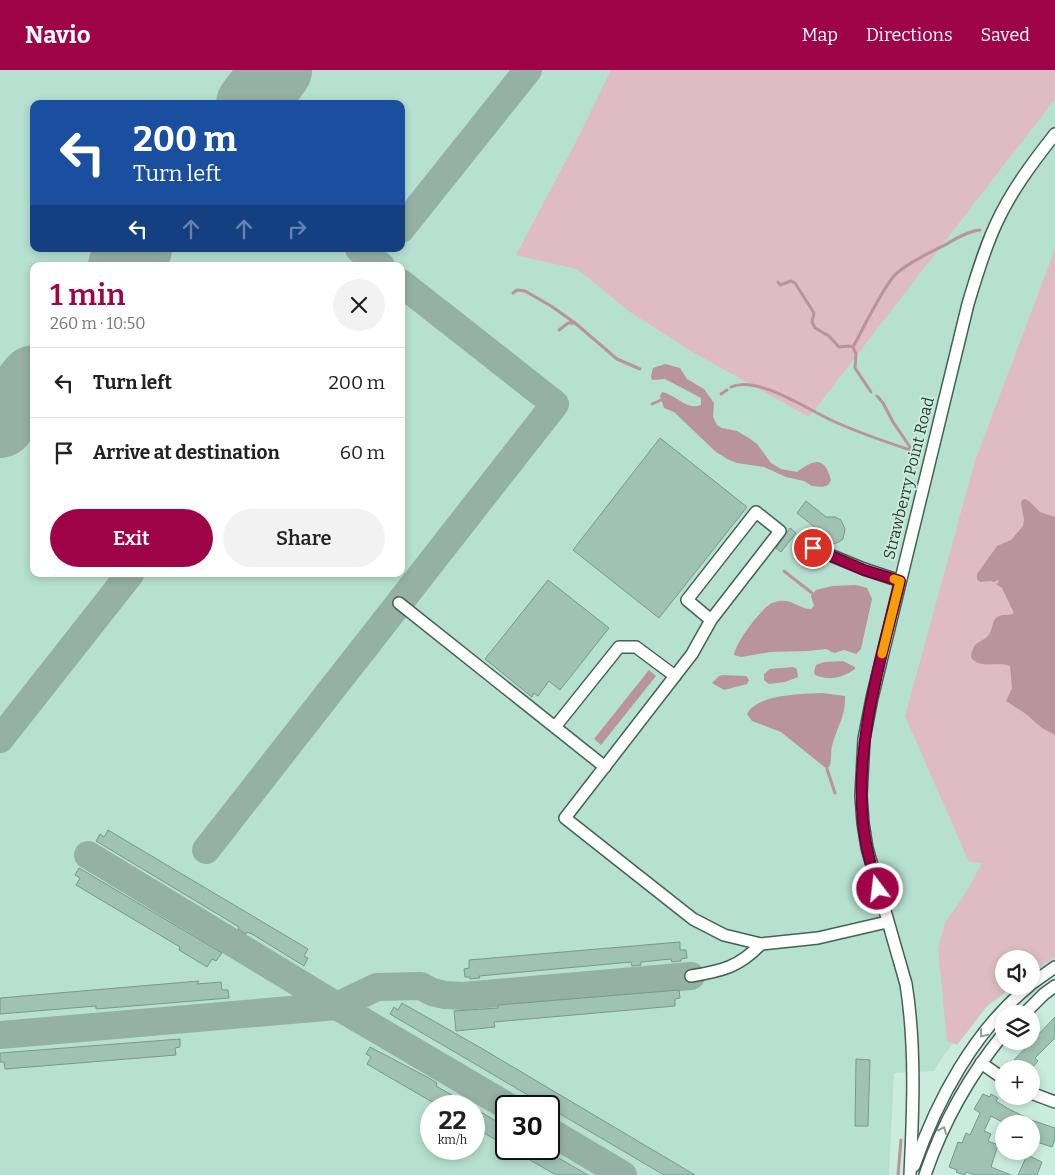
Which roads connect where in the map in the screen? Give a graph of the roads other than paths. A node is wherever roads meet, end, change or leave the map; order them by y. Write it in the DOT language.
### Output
graph roads {
  1 [pos="1055,134"];
  2 [pos="813,548"];
  3 [pos="900,581"];
  4 [pos="399,603"];
  5 [pos="711,620"];
  6 [pos="675,676"];
  7 [pos="556,727"];
  8 [pos="605,767"];
  9 [pos="887,922"];
  10 [pos="761,944"];
  11 [pos="1055,967"];
  12 [pos="691,976"];
  13 [pos="1040,978"];
  14 [pos="1055,986"];
  15 [pos="1020,995"];
  16 [pos="1033,1005"];
  17 [pos="995,1045"];
  18 [pos="981,1063"];
  19 [pos="995,1072"];
  20 [pos="1040,1096"];
  21 [pos="1055,1102"];
  22 [pos="910,1175"];
  23 [pos="926,1175"];
  1 -- 3 [label="street, Strawberry Point Road"];
  2 -- 3 [label="street"];
  3 -- 9 [label="street, Strawberry Point Road"];
  4 -- 7 [label="street"];
  5 -- 5 [label="street"];
  5 -- 6 [label="street"];
  6 -- 7 [label="street"];
  6 -- 8 [label="street"];
  7 -- 8 [label="street"];
  8 -- 10 [label="street"];
  9 -- 10 [label="street"];
  9 -- 22 [label="street, Strawberry Point Road"];
  10 -- 12 [label="street"];
  11 -- 13 [label="street"];
  14 -- 16 [label="street"];
  15 -- 22 [label="street, one-way"];
  17 -- 18 [label="street"];
  18 -- 19 [label="street"];
  23 -- 18 [label="street, one-way"];
  20 -- 21 [label="street"];
}
